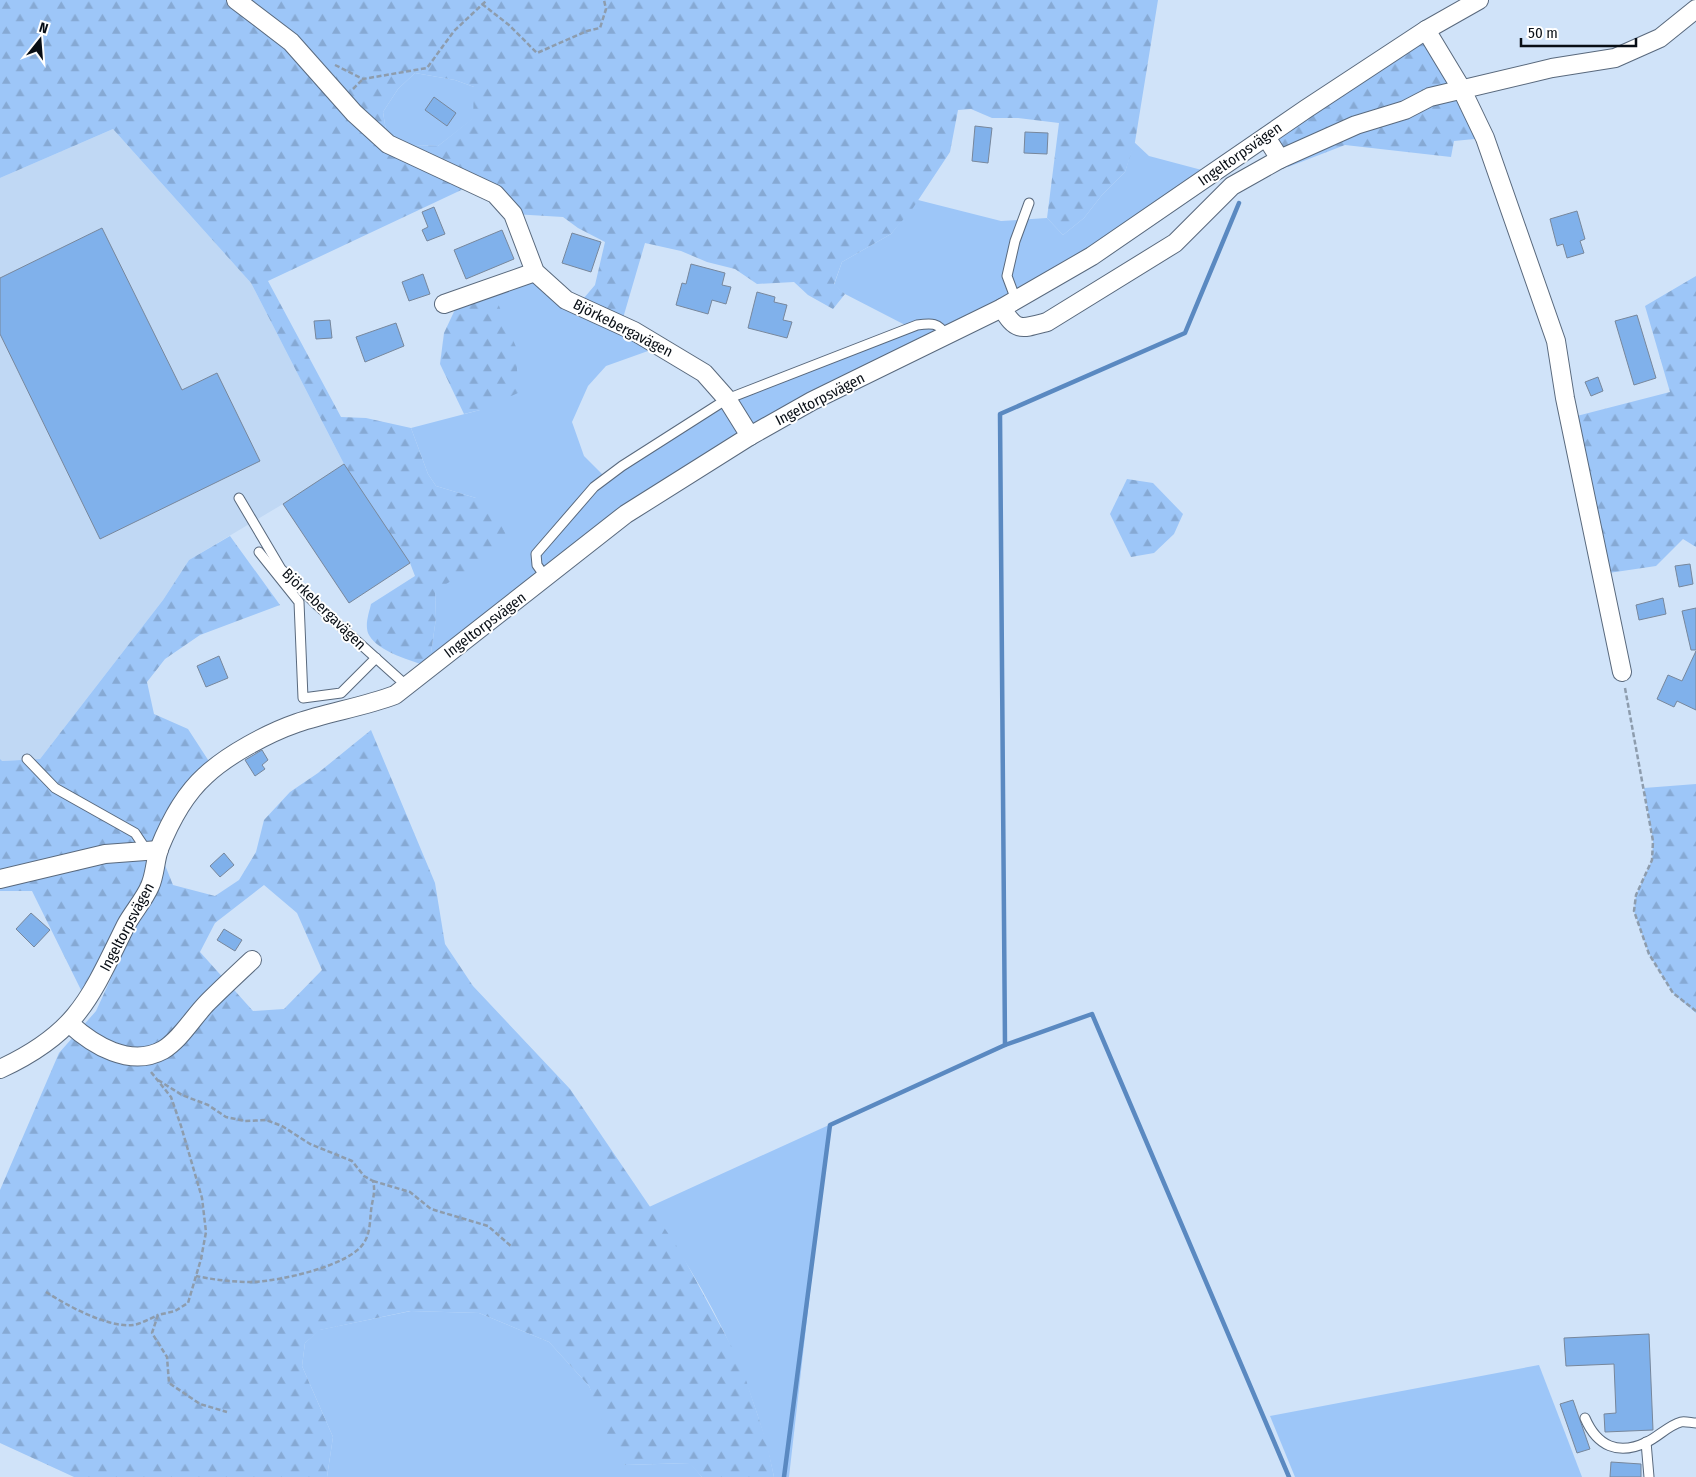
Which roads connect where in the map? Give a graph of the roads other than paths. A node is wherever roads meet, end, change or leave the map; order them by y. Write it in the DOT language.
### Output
graph roads {
  1 [pos="236,0"];
  2 [pos="1478,0"];
  3 [pos="1696,9"];
  4 [pos="1426,30"];
  5 [pos="1461,88"];
  6 [pos="1266,137"];
  7 [pos="1280,159"];
  8 [pos="1030,204"];
  9 [pos="535,272"];
  10 [pos="444,304"];
  11 [pos="1009,304"];
  12 [pos="946,336"];
  13 [pos="727,399"];
  14 [pos="750,436"];
  15 [pos="239,498"];
  16 [pos="259,552"];
  17 [pos="546,578"];
  18 [pos="376,658"];
  19 [pos="1622,672"];
  20 [pos="407,686"];
  21 [pos="28,760"];
  22 [pos="153,850"];
  23 [pos="0,879"];
  24 [pos="252,960"];
  25 [pos="70,1024"];
  26 [pos="0,1068"];
  27 [pos="1585,1418"];
  28 [pos="1696,1423"];
  29 [pos="1646,1442"];
  30 [pos="1649,1477"];
  1 -- 9 [label="street"];
  2 -- 4 [label="street, Ingeltorpsvägen"];
  3 -- 5 [label="street"];
  4 -- 5 [label="street"];
  4 -- 6 [label="street, Ingeltorpsvägen"];
  5 -- 7 [label="street"];
  5 -- 19 [label="street"];
  6 -- 7 [label="street"];
  6 -- 11 [label="street, Ingeltorpsvägen"];
  7 -- 11 [label="street, Ingeltorpsvägen"];
  8 -- 11 [label="lane"];
  9 -- 10 [label="street"];
  9 -- 13 [label="street, Björkebergavägen"];
  11 -- 12 [label="street, Ingeltorpsvägen"];
  12 -- 13 [label="lane"];
  12 -- 14 [label="street, Ingeltorpsvägen"];
  13 -- 14 [label="street, Björkebergavägen"];
  13 -- 17 [label="lane"];
  14 -- 17 [label="street, Ingeltorpsvägen"];
  15 -- 18 [label="lane, Björkebergavägen"];
  16 -- 18 [label="lane"];
  17 -- 20 [label="street, Ingeltorpsvägen"];
  18 -- 20 [label="lane, Björkebergavägen"];
  20 -- 22 [label="street, Ingeltorpsvägen"];
  21 -- 22 [label="lane"];
  22 -- 23 [label="street"];
  22 -- 25 [label="street, Ingeltorpsvägen"];
  24 -- 25 [label="street"];
  25 -- 26 [label="street, Ingeltorpsvägen"];
  27 -- 29 [label="lane"];
  28 -- 29 [label="lane"];
  29 -- 30 [label="lane"];
}
